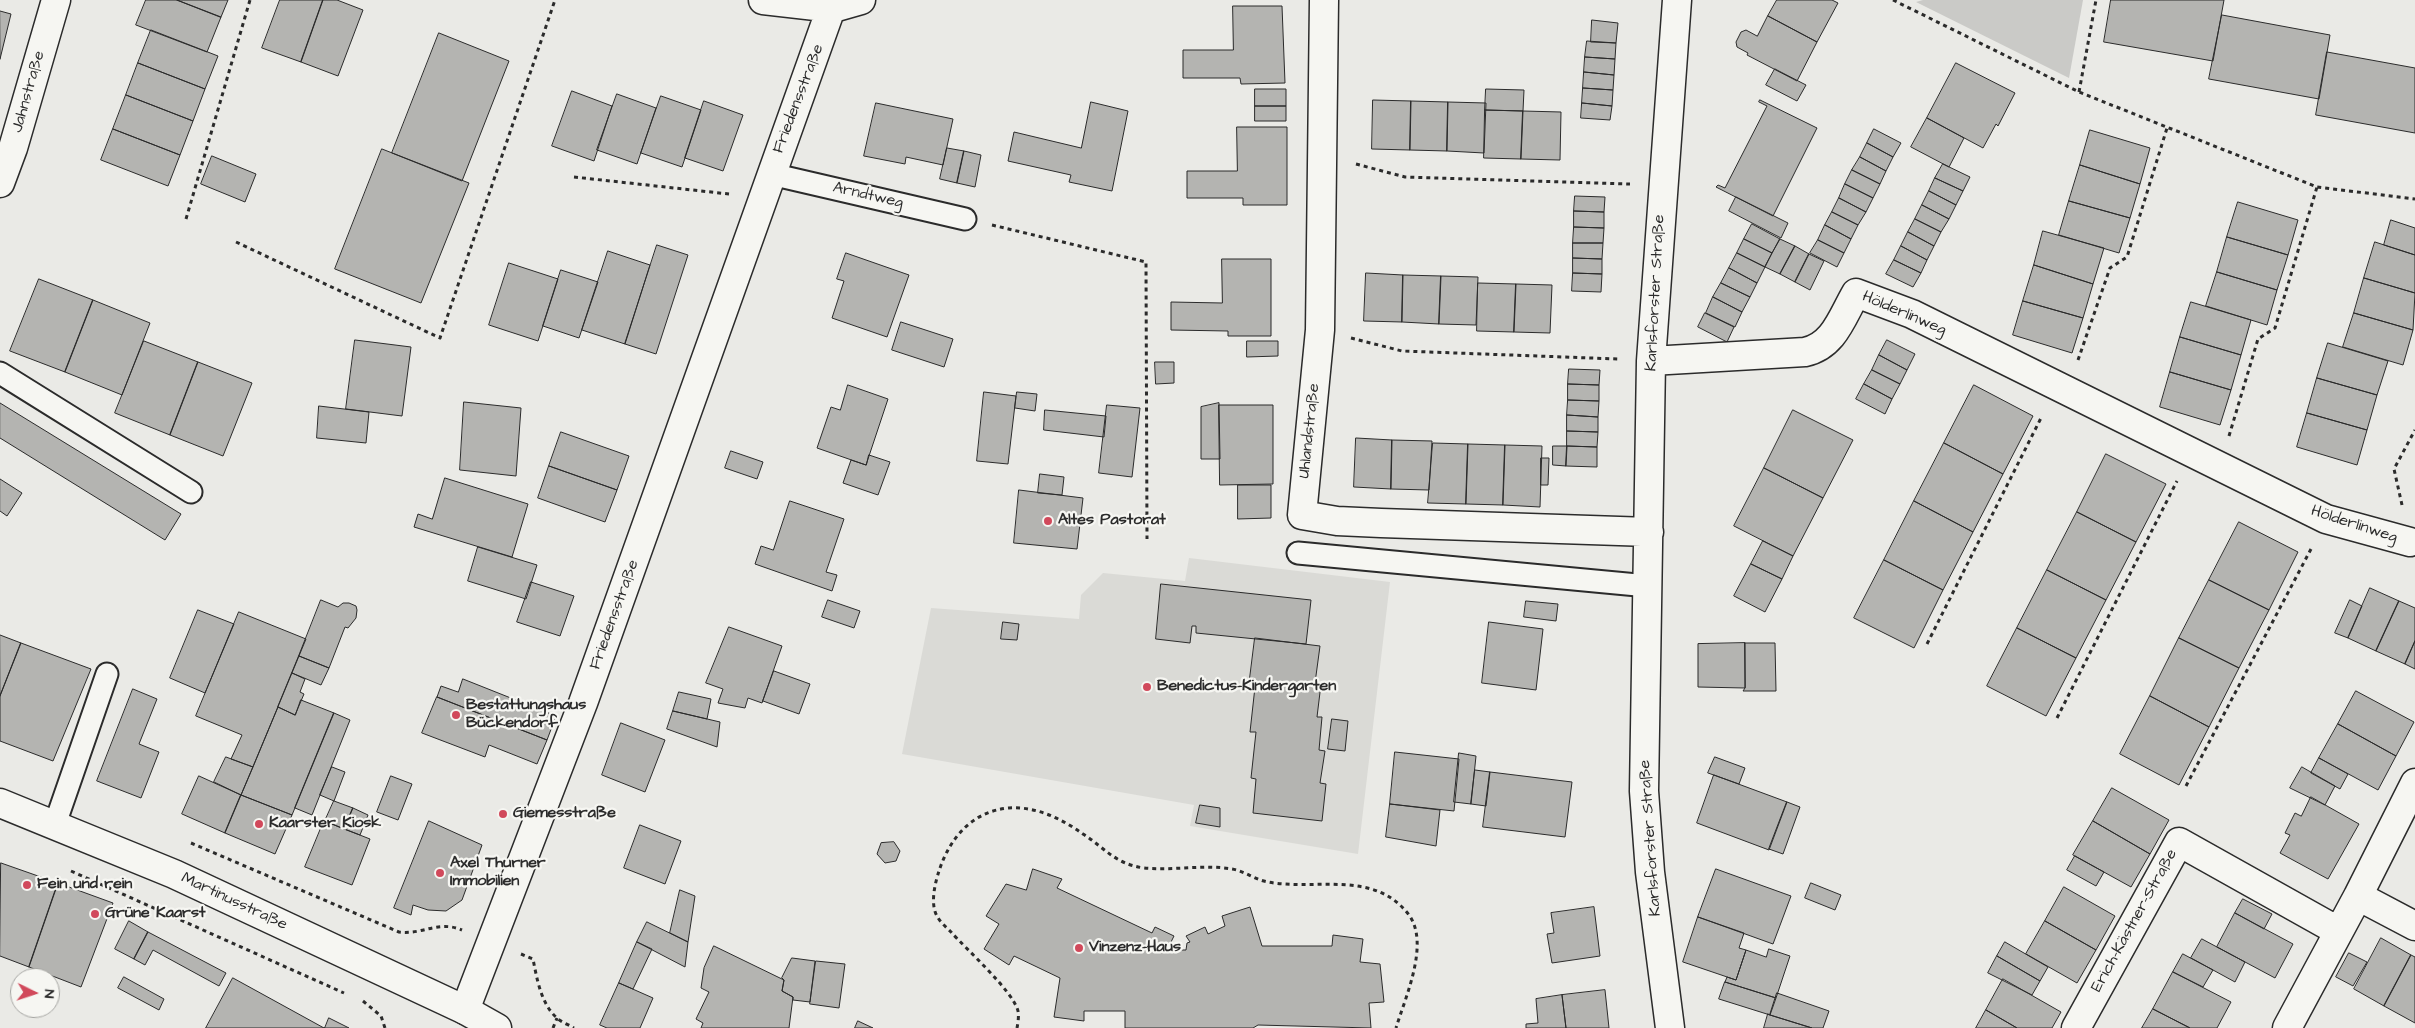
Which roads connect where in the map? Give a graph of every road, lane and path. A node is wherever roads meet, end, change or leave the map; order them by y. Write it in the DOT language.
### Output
graph roads {
  1 [pos="56,0"];
  2 [pos="250,0"];
  3 [pos="555,0"];
  4 [pos="763,0"];
  5 [pos="862,0"];
  6 [pos="1324,0"];
  7 [pos="1677,0"];
  8 [pos="1893,0"];
  9 [pos="2096,0"];
  10 [pos="834,4"];
  11 [pos="2079,92"];
  12 [pos="2167,128"];
  13 [pos="1322,155"];
  14 [pos="574,177"];
  15 [pos="0,182"];
  16 [pos="1663,185"];
  17 [pos="767,186"];
  18 [pos="2317,187"];
  19 [pos="2415,199"];
  20 [pos="965,219"];
  21 [pos="186,220"];
  22 [pos="236,242"];
  23 [pos="1320,330"];
  24 [pos="1651,360"];
  25 [pos="0,373"];
  26 [pos="2062,389"];
  27 [pos="2415,430"];
  28 [pos="2219,467"];
  29 [pos="2175,486"];
  30 [pos="191,492"];
  31 [pos="1649,532"];
  32 [pos="1147,539"];
  33 [pos="2410,542"];
  34 [pos="1298,553"];
  35 [pos="2307,558"];
  36 [pos="1648,586"];
  37 [pos="1927,644"];
  38 [pos="107,674"];
  39 [pos="2057,718"];
  40 [pos="2415,783"];
  41 [pos="2186,786"];
  42 [pos="0,803"];
  43 [pos="55,824"];
  44 [pos="182,839"];
  45 [pos="69,869"];
  46 [pos="2358,896"];
  47 [pos="2415,926"];
  48 [pos="2338,931"];
  49 [pos="492,942"];
  50 [pos="347,994"];
  51 [pos="356,998"];
  52 [pos="557,1018"];
  53 [pos="461,1019"];
  54 [pos="385,1028"];
  55 [pos="497,1028"];
  56 [pos="553,1028"];
  57 [pos="574,1028"];
  58 [pos="1018,1028"];
  59 [pos="1396,1028"];
  60 [pos="1670,1028"];
  61 [pos="2076,1028"];
  62 [pos="2287,1028"];
  1 -- 15 [label="street, Jahnstraße"];
  2 -- 21 [label="path"];
  3 -- 22 [label="path"];
  4 -- 10 [label="street"];
  5 -- 10 [label="street"];
  6 -- 13 [label="street, Uhlandstraße"];
  7 -- 16 [label="street, Karlsforster Straße"];
  8 -- 11 [label="path"];
  9 -- 11 [label="path"];
  10 -- 17 [label="street, Friedensstraße"];
  11 -- 12 [label="path"];
  12 -- 18 [label="path"];
  12 -- 26 [label="path"];
  13 -- 16 [label="path"];
  13 -- 23 [label="street, Uhlandstraße"];
  14 -- 17 [label="path"];
  16 -- 24 [label="street, Karlsforster Straße"];
  17 -- 20 [label="lane, Arndtweg"];
  17 -- 49 [label="street, Friedensstraße"];
  18 -- 19 [label="path"];
  18 -- 28 [label="path"];
  20 -- 32 [label="path"];
  23 -- 24 [label="path"];
  23 -- 31 [label="street, Uhlandstraße"];
  24 -- 26 [label="street, Hölderlinweg"];
  24 -- 31 [label="street, Karlsforster Straße"];
  25 -- 30 [label="lane"];
  26 -- 28 [label="street, Hölderlinweg"];
  26 -- 37 [label="path"];
  27 -- 33 [label="path, Hölderlinweg"];
  28 -- 33 [label="street, Hölderlinweg"];
  29 -- 39 [label="path"];
  31 -- 36 [label="street, Karlsforster Straße"];
  34 -- 36 [label="lane"];
  35 -- 41 [label="path"];
  36 -- 60 [label="street, Karlsforster Straße"];
  38 -- 43 [label="lane"];
  40 -- 46 [label="street"];
  42 -- 43 [label="street, Martinusstraße"];
  43 -- 53 [label="street, Martinusstraße"];
  44 -- 49 [label="path"];
  45 -- 50 [label="path"];
  46 -- 47 [label="street"];
  46 -- 48 [label="street"];
  48 -- 61 [label="street, Erich-Kästner-Straße"];
  48 -- 62 [label="street"];
  49 -- 52 [label="path"];
  49 -- 53 [label="street, Friedensstraße"];
  51 -- 54 [label="path"];
  52 -- 56 [label="path"];
  52 -- 57 [label="path"];
  53 -- 55 [label="street"];
  58 -- 59 [label="path"];
}
